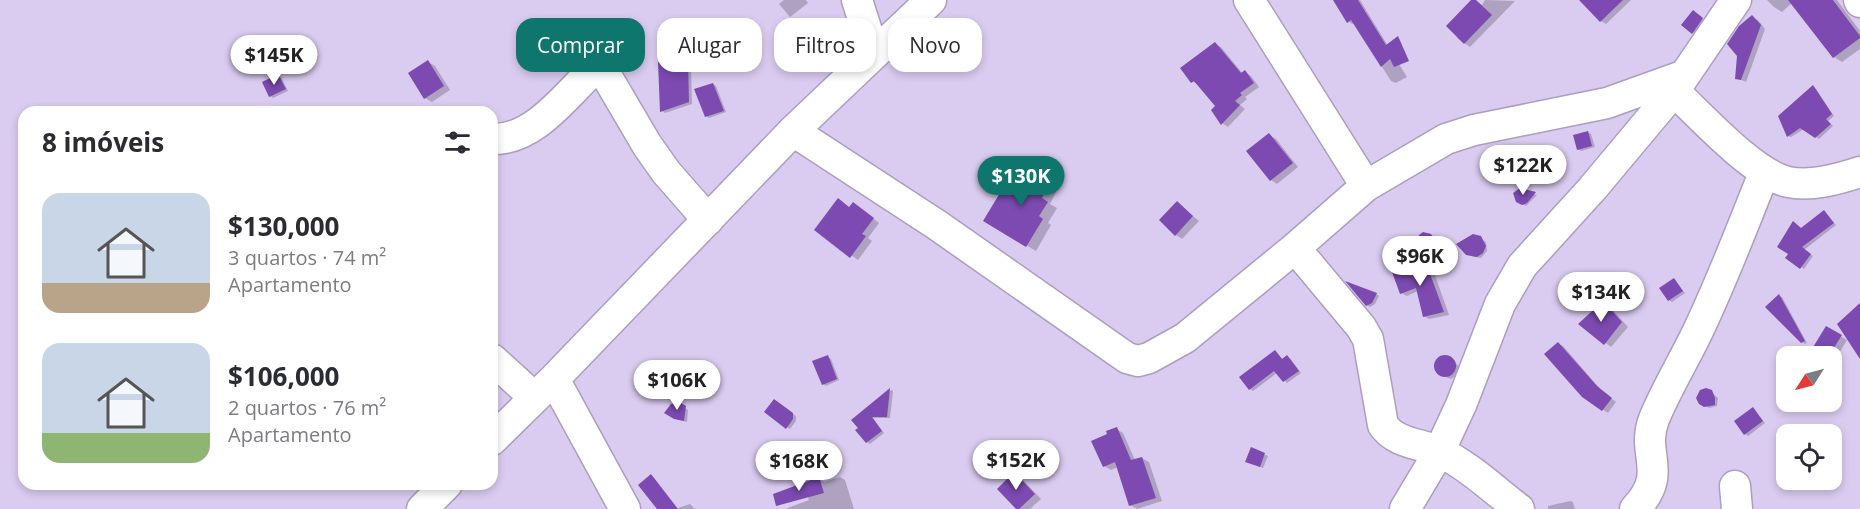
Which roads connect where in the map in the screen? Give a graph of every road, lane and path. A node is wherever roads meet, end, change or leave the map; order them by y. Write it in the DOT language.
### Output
graph roads {
  1 [pos="857,0"];
  2 [pos="931,0"];
  3 [pos="1249,0"];
  4 [pos="1727,3"];
  5 [pos="863,18"];
  6 [pos="876,51"];
  7 [pos="854,72"];
  8 [pos="1680,83"];
  9 [pos="793,131"];
  10 [pos="498,140"];
  11 [pos="1860,172"];
  12 [pos="1764,173"];
  13 [pos="1366,186"];
  14 [pos="708,220"];
  15 [pos="1295,248"];
  16 [pos="498,362"];
  17 [pos="544,389"];
  18 [pos="498,434"];
  19 [pos="1439,452"];
  20 [pos="441,490"];
  21 [pos="422,509"];
  22 [pos="625,509"];
  23 [pos="1405,509"];
  24 [pos="1520,509"];
  25 [pos="1635,509"];
  1 -- 5 [label="street"];
  2 -- 6 [label="street"];
  3 -- 13 [label="street"];
  4 -- 8 [label="street"];
  7 -- 9 [label="street"];
  8 -- 12 [label="street"];
  8 -- 13 [label="street"];
  8 -- 19 [label="street"];
  9 -- 14 [label="street"];
  9 -- 15 [label="street"];
  10 -- 14 [label="street"];
  11 -- 12 [label="street"];
  12 -- 25 [label="street"];
  13 -- 15 [label="street"];
  14 -- 17 [label="street"];
  15 -- 19 [label="street"];
  16 -- 17 [label="street"];
  17 -- 18 [label="street"];
  17 -- 22 [label="street"];
  19 -- 23 [label="street"];
  19 -- 24 [label="street"];
  20 -- 21 [label="street"];
}
